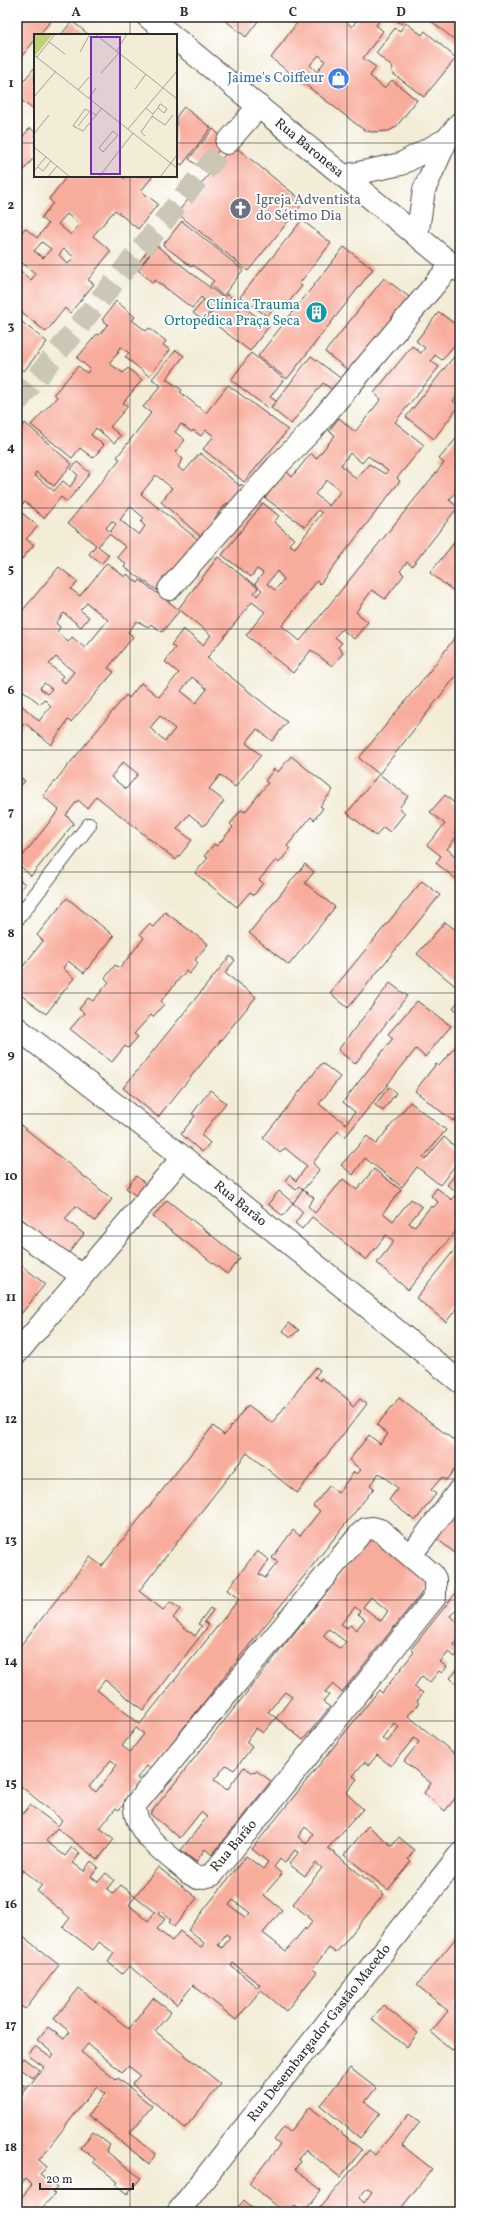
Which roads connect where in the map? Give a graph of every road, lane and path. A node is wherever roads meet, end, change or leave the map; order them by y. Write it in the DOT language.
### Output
graph roads {
  1 [pos="148,17"];
  2 [pos="170,34"];
  3 [pos="177,40"];
  4 [pos="259,106"];
  5 [pos="453,131"];
  6 [pos="227,143"];
  7 [pos="344,176"];
  8 [pos="417,236"];
  9 [pos="456,268"];
  10 [pos="169,589"];
  11 [pos="90,825"];
  12 [pos="17,918"];
  13 [pos="17,1028"];
  14 [pos="182,1157"];
  15 [pos="17,1230"];
  16 [pos="81,1275"];
  17 [pos="17,1353"];
  18 [pos="460,1382"];
  19 [pos="460,1489"];
  20 [pos="411,1555"];
  21 [pos="460,1854"];
  22 [pos="178,2212"];
  1 -- 2 [label="street"];
  3 -- 4 [label="street, Rua Baronesa"];
  4 -- 6 [label="street"];
  4 -- 7 [label="street, Rua Baronesa"];
  5 -- 7 [label="street"];
  5 -- 8 [label="street"];
  7 -- 8 [label="street, Rua Baronesa"];
  8 -- 9 [label="street, Rua Baronesa"];
  9 -- 10 [label="street"];
  11 -- 12 [label="lane"];
  13 -- 14 [label="street, Rua Barão"];
  14 -- 16 [label="street"];
  14 -- 18 [label="street, Rua Barão"];
  15 -- 16 [label="street"];
  16 -- 17 [label="street"];
  19 -- 20 [label="street"];
  20 -- 20 [label="street, Rua Barão"];
  21 -- 22 [label="street, Rua Desembargador Gastão Macedo"];
}
